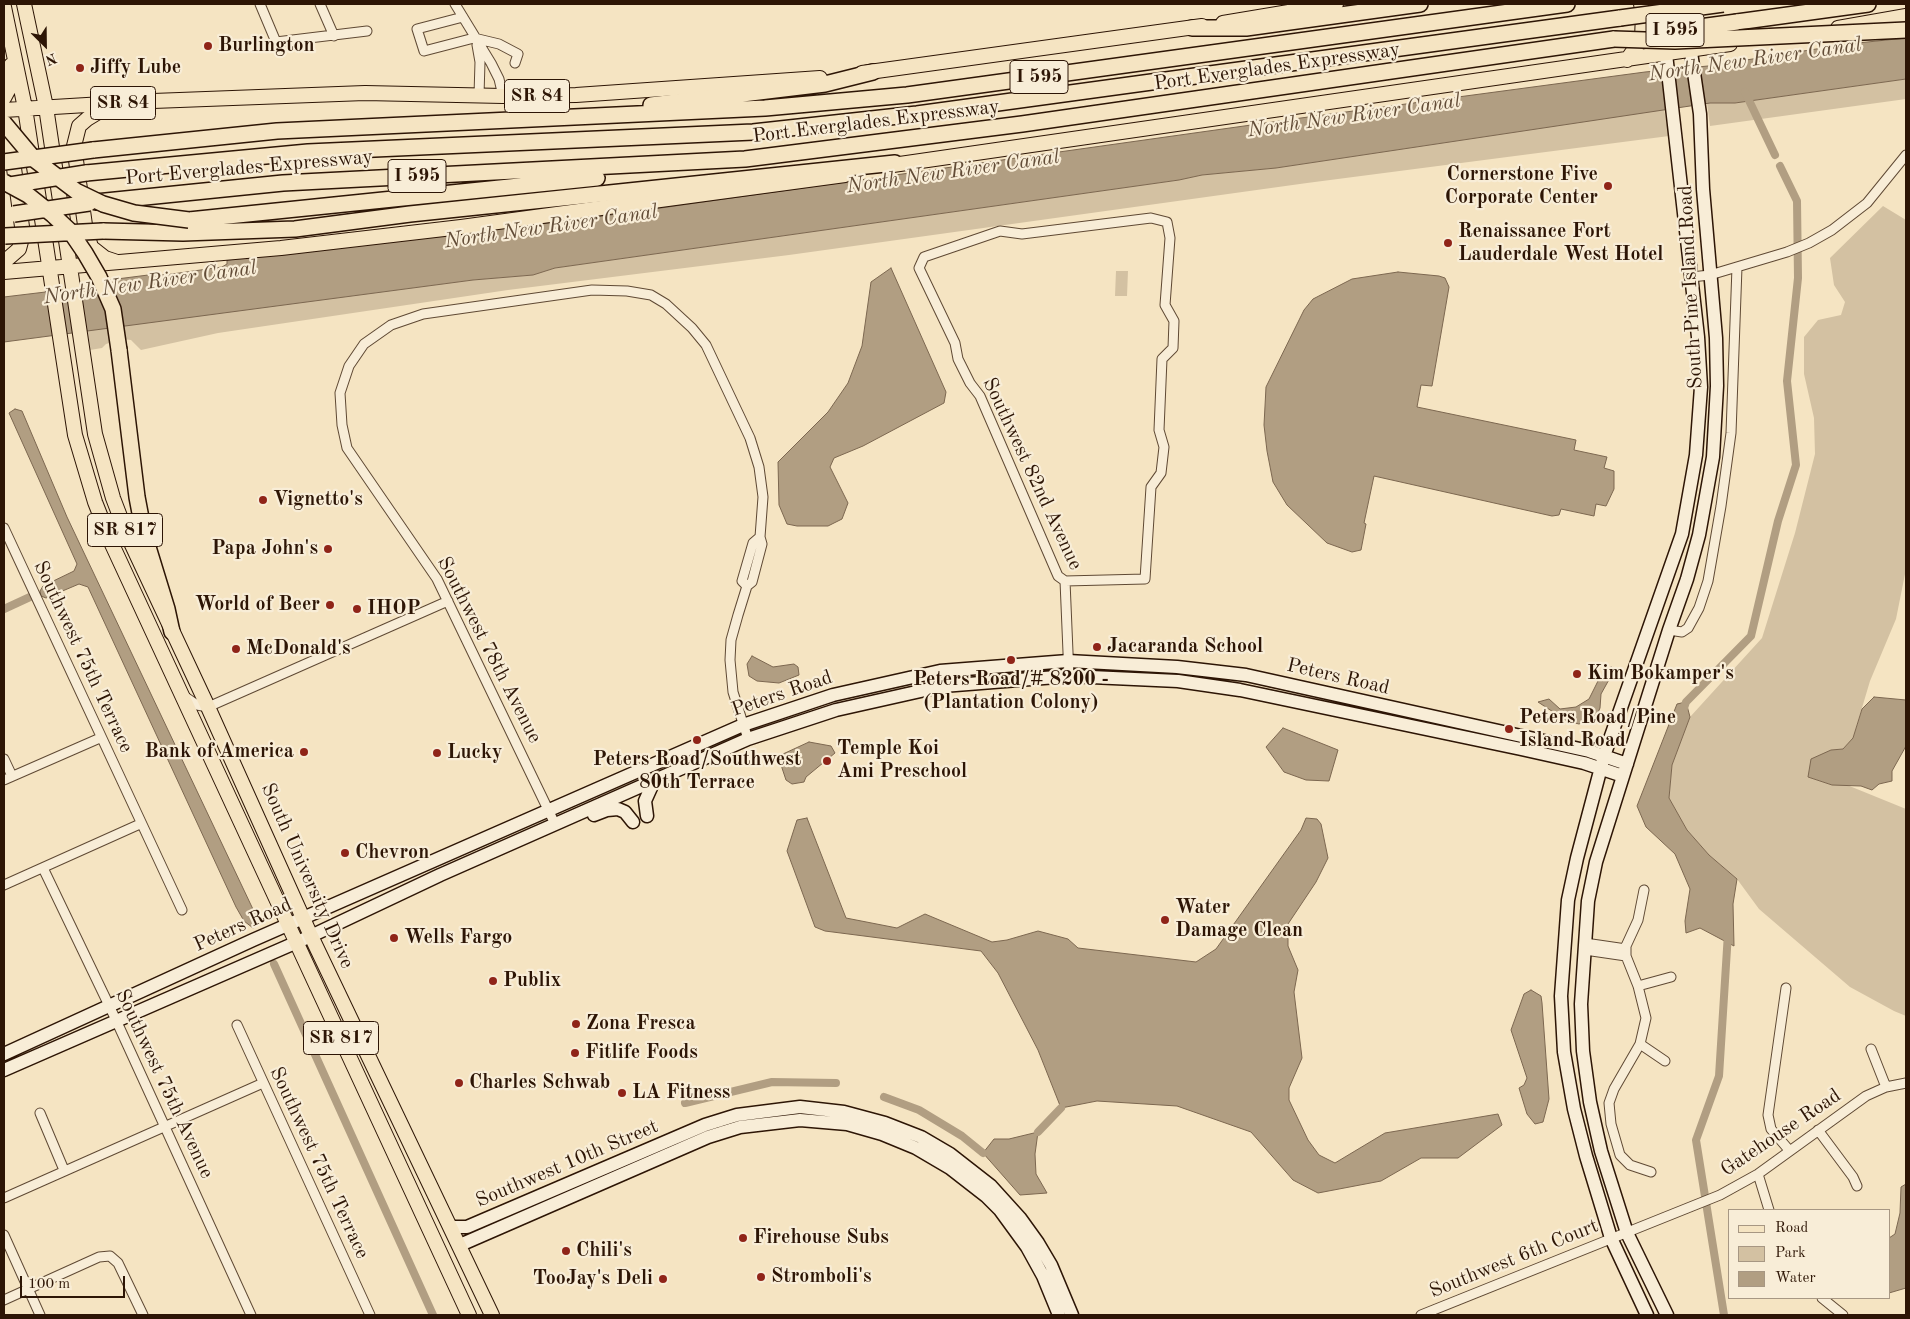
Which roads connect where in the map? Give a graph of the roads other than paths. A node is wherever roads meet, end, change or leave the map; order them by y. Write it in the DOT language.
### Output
graph roads {
  1 [pos="24,4"];
  2 [pos="260,4"];
  3 [pos="320,4"];
  4 [pos="456,4"];
  5 [pos="1336,4"];
  6 [pos="1420,4"];
  7 [pos="1568,4"];
  8 [pos="1641,4"];
  9 [pos="1664,4"];
  10 [pos="1684,4"];
  11 [pos="1701,4"];
  12 [pos="1722,4"];
  13 [pos="1868,4"];
  14 [pos="4,7"];
  15 [pos="463,16"];
  16 [pos="1906,16"];
  17 [pos="1192,28"];
  18 [pos="1906,30"];
  19 [pos="367,32"];
  20 [pos="334,36"];
  21 [pos="474,38"];
  22 [pos="12,39"];
  23 [pos="1614,40"];
  24 [pos="1741,43"];
  25 [pos="1692,56"];
  26 [pos="1627,60"];
  27 [pos="1667,60"];
  28 [pos="515,63"];
  29 [pos="874,72"];
  30 [pos="479,96"];
  31 [pos="503,96"];
  32 [pos="4,98"];
  33 [pos="112,104"];
  34 [pos="25,108"];
  35 [pos="46,108"];
  36 [pos="4,110"];
  37 [pos="508,120"];
  38 [pos="4,123"];
  39 [pos="4,128"];
  40 [pos="1906,155"];
  41 [pos="745,159"];
  42 [pos="4,162"];
  43 [pos="895,163"];
  44 [pos="6,184"];
  45 [pos="9,214"];
  46 [pos="4,236"];
  47 [pos="4,262"];
  48 [pos="122,263"];
  49 [pos="49,267"];
  50 [pos="71,267"];
  51 [pos="1737,267"];
  52 [pos="4,272"];
  53 [pos="1710,275"];
  54 [pos="1691,277"];
  55 [pos="1687,503"];
  56 [pos="1704,504"];
  57 [pos="1721,506"];
  58 [pos="4,528"];
  59 [pos="1065,581"];
  60 [pos="448,602"];
  61 [pos="1669,630"];
  62 [pos="172,632"];
  63 [pos="1068,661"];
  64 [pos="1069,676"];
  65 [pos="182,694"];
  66 [pos="208,707"];
  67 [pos="743,725"];
  68 [pos="100,738"];
  69 [pos="748,739"];
  70 [pos="4,759"];
  71 [pos="1603,762"];
  72 [pos="1625,770"];
  73 [pos="8,778"];
  74 [pos="654,781"];
  75 [pos="548,811"];
  76 [pos="647,816"];
  77 [pos="559,822"];
  78 [pos="633,822"];
  79 [pos="140,824"];
  80 [pos="42,868"];
  81 [pos="4,885"];
  82 [pos="1644,890"];
  83 [pos="182,910"];
  84 [pos="304,919"];
  85 [pos="288,926"];
  86 [pos="311,936"];
  87 [pos="296,942"];
  88 [pos="1585,946"];
  89 [pos="1626,952"];
  90 [pos="1562,968"];
  91 [pos="1670,977"];
  92 [pos="1638,986"];
  93 [pos="1786,988"];
  94 [pos="1582,1004"];
  95 [pos="110,1006"];
  96 [pos="116,1020"];
  97 [pos="237,1024"];
  98 [pos="1640,1044"];
  99 [pos="1870,1049"];
  100 [pos="4,1054"];
  101 [pos="1665,1061"];
  102 [pos="4,1070"];
  103 [pos="1906,1083"];
  104 [pos="263,1084"];
  105 [pos="1886,1087"];
  106 [pos="40,1113"];
  107 [pos="845,1118"];
  108 [pos="164,1126"];
  109 [pos="1818,1130"];
  110 [pos="1789,1150"];
  111 [pos="64,1170"];
  112 [pos="1651,1172"];
  113 [pos="1758,1174"];
  114 [pos="1857,1186"];
  115 [pos="4,1198"];
  116 [pos="1769,1209"];
  117 [pos="452,1227"];
  118 [pos="431,1233"];
  119 [pos="4,1235"];
  120 [pos="1619,1236"];
  121 [pos="460,1245"];
  122 [pos="1043,1276"];
  123 [pos="28,1289"];
  124 [pos="1049,1290"];
  125 [pos="1062,1292"];
  126 [pos="1823,1299"];
  127 [pos="4,1300"];
  128 [pos="1070,1310"];
  129 [pos="40,1315"];
  130 [pos="143,1315"];
  131 [pos="251,1315"];
  132 [pos="370,1315"];
  133 [pos="470,1315"];
  134 [pos="492,1315"];
  135 [pos="1059,1315"];
  136 [pos="1421,1315"];
  137 [pos="1647,1315"];
  138 [pos="1667,1315"];
  139 [pos="1843,1315"];
  1 -- 35 [label="main road, South University Drive / SR 817"];
  2 -- 20 [label="street"];
  3 -- 20 [label="street"];
  4 -- 15 [label="street"];
  5 -- 17 [label="main road, SR 84"];
  6 -- 17 [label="highway"];
  7 -- 37 [label="highway, Port Everglades Expressway / I 595"];
  8 -- 26 [label="main road"];
  9 -- 27 [label="main road, South Pine Island Road"];
  10 -- 25 [label="main road, South Pine Island Road"];
  11 -- 24 [label="main road"];
  12 -- 44 [label="highway, bridge"];
  13 -- 23 [label="highway, Port Everglades Expressway / I 595, bridge"];
  14 -- 22 [label="main road, South University Drive / SR 817"];
  15 -- 21 [label="street"];
  15 -- 21 [label="street"];
  16 -- 24 [label="main road"];
  17 -- 29 [label="main road, SR 84"];
  18 -- 23 [label="highway, bridge"];
  19 -- 20 [label="street"];
  21 -- 28 [label="street"];
  21 -- 30 [label="street"];
  21 -- 31 [label="street"];
  22 -- 32 [label="main road"];
  22 -- 34 [label="main road, South University Drive / SR 817"];
  23 -- 41 [label="highway, Port Everglades Expressway / I 595"];
  24 -- 25 [label="main road"];
  25 -- 27 [label="main road"];
  25 -- 53 [label="main road, South Pine Island Road"];
  26 -- 27 [label="main road"];
  26 -- 43 [label="main road"];
  27 -- 54 [label="main road, South Pine Island Road"];
  29 -- 31 [label="main road, SR 84"];
  29 -- 37 [label="highway"];
  30 -- 31 [label="main road, SR 84"];
  30 -- 33 [label="main road, SR 84"];
  33 -- 35 [label="main road, SR 84"];
  33 -- 48 [label="main road"];
  34 -- 35 [label="main road, SR 84"];
  34 -- 36 [label="main road, SR 84"];
  34 -- 49 [label="main road, South University Drive / SR 817"];
  35 -- 50 [label="main road, South University Drive / SR 817"];
  37 -- 42 [label="highway, Port Everglades Expressway / I 595, bridge"];
  38 -- 41 [label="highway, bridge"];
  39 -- 47 [label="main road"];
  40 -- 51 [label="street"];
  41 -- 45 [label="highway, Port Everglades Expressway / I 595, bridge"];
  43 -- 46 [label="highway, bridge"];
  43 -- 48 [label="main road"];
  44 -- 62 [label="highway, bridge"];
  48 -- 50 [label="main road"];
  49 -- 50 [label="main road"];
  49 -- 52 [label="main road"];
  49 -- 65 [label="main road, South University Drive / SR 817"];
  50 -- 62 [label="main road, South University Drive / SR 817"];
  51 -- 53 [label="street"];
  51 -- 57 [label="street"];
  53 -- 54 [label="street"];
  53 -- 56 [label="main road, South Pine Island Road"];
  54 -- 55 [label="main road, South Pine Island Road"];
  55 -- 56 [label="street"];
  55 -- 71 [label="main road, South Pine Island Road"];
  56 -- 57 [label="street"];
  56 -- 61 [label="main road, South Pine Island Road"];
  57 -- 61 [label="street"];
  58 -- 68 [label="street, Southwest 75th Terrace"];
  59 -- 59 [label="street, Southwest 82nd Avenue"];
  59 -- 63 [label="street, Southwest 82nd Avenue"];
  60 -- 66 [label="street"];
  60 -- 67 [label="street, Southwest 78th Avenue"];
  60 -- 75 [label="street, Southwest 78th Avenue"];
  61 -- 72 [label="main road, South Pine Island Road"];
  62 -- 66 [label="main road, South University Drive / SR 817"];
  63 -- 64 [label="street, Southwest 82nd Avenue"];
  63 -- 67 [label="main road, Peters Road"];
  63 -- 71 [label="main road, Peters Road"];
  64 -- 69 [label="main road, Peters Road"];
  64 -- 71 [label="main road, Peters Road"];
  65 -- 66 [label="street"];
  65 -- 85 [label="main road, South University Drive / SR 817"];
  66 -- 84 [label="main road, South University Drive / SR 817"];
  67 -- 69 [label="street"];
  67 -- 75 [label="main road, Peters Road"];
  68 -- 73 [label="street"];
  68 -- 79 [label="street, Southwest 75th Terrace"];
  69 -- 74 [label="main road, Peters Road"];
  70 -- 73 [label="street"];
  71 -- 72 [label="main road, Peters Road"];
  71 -- 90 [label="main road, South Pine Island Road"];
  72 -- 88 [label="main road, South Pine Island Road"];
  74 -- 76 [label="main road"];
  74 -- 77 [label="main road, Peters Road"];
  75 -- 77 [label="street, Southwest 78th Avenue"];
  75 -- 84 [label="main road, Peters Road"];
  77 -- 78 [label="main road"];
  77 -- 86 [label="main road, Peters Road"];
  79 -- 80 [label="street"];
  79 -- 83 [label="street, Southwest 75th Terrace"];
  80 -- 81 [label="street"];
  80 -- 95 [label="street, Southwest 75th Avenue"];
  82 -- 89 [label="street"];
  84 -- 85 [label="main road, Peters Road"];
  84 -- 86 [label="main road, South University Drive / SR 817"];
  85 -- 87 [label="main road, South University Drive / SR 817"];
  85 -- 95 [label="main road, Peters Road"];
  86 -- 87 [label="main road, Peters Road"];
  86 -- 117 [label="main road, South University Drive / SR 817"];
  87 -- 96 [label="main road, Peters Road"];
  87 -- 118 [label="main road, South University Drive / SR 817"];
  88 -- 89 [label="street"];
  88 -- 94 [label="main road, South Pine Island Road"];
  89 -- 92 [label="street"];
  90 -- 94 [label="main road"];
  90 -- 120 [label="main road, South Pine Island Road"];
  91 -- 92 [label="street"];
  92 -- 98 [label="street"];
  93 -- 110 [label="street"];
  94 -- 120 [label="main road, South Pine Island Road"];
  95 -- 96 [label="street, Southwest 75th Avenue"];
  95 -- 100 [label="main road, Peters Road"];
  96 -- 102 [label="main road, Peters Road"];
  96 -- 108 [label="street, Southwest 75th Avenue"];
  97 -- 104 [label="street, Southwest 75th Terrace"];
  98 -- 101 [label="street"];
  98 -- 112 [label="street"];
  99 -- 105 [label="street"];
  103 -- 105 [label="street, Gatehouse Road"];
  104 -- 108 [label="street"];
  104 -- 132 [label="street, Southwest 75th Terrace"];
  105 -- 109 [label="street, Gatehouse Road"];
  106 -- 111 [label="street"];
  107 -- 117 [label="main road, Southwest 10th Street"];
  107 -- 121 [label="main road, Southwest 10th Street"];
  107 -- 122 [label="main road"];
  107 -- 125 [label="main road"];
  108 -- 111 [label="street"];
  108 -- 131 [label="street, Southwest 75th Avenue"];
  109 -- 110 [label="street, Gatehouse Road"];
  109 -- 114 [label="street"];
  110 -- 113 [label="street, Gatehouse Road"];
  111 -- 115 [label="street"];
  113 -- 116 [label="street"];
  113 -- 120 [label="street, Gatehouse Road"];
  117 -- 121 [label="main road, South University Drive / SR 817"];
  118 -- 121 [label="main road"];
  118 -- 133 [label="main road, South University Drive / SR 817"];
  119 -- 123 [label="street"];
  120 -- 136 [label="street, Southwest 6th Court"];
  120 -- 137 [label="main road, South Pine Island Road"];
  120 -- 138 [label="main road, South Pine Island Road"];
  121 -- 134 [label="main road, South University Drive / SR 817"];
  122 -- 124 [label="main road"];
  122 -- 125 [label="main road"];
  123 -- 127 [label="street"];
  123 -- 129 [label="street"];
  123 -- 130 [label="street"];
  124 -- 128 [label="main road"];
  124 -- 135 [label="main road"];
  125 -- 128 [label="main road"];
  126 -- 139 [label="street"];
}
